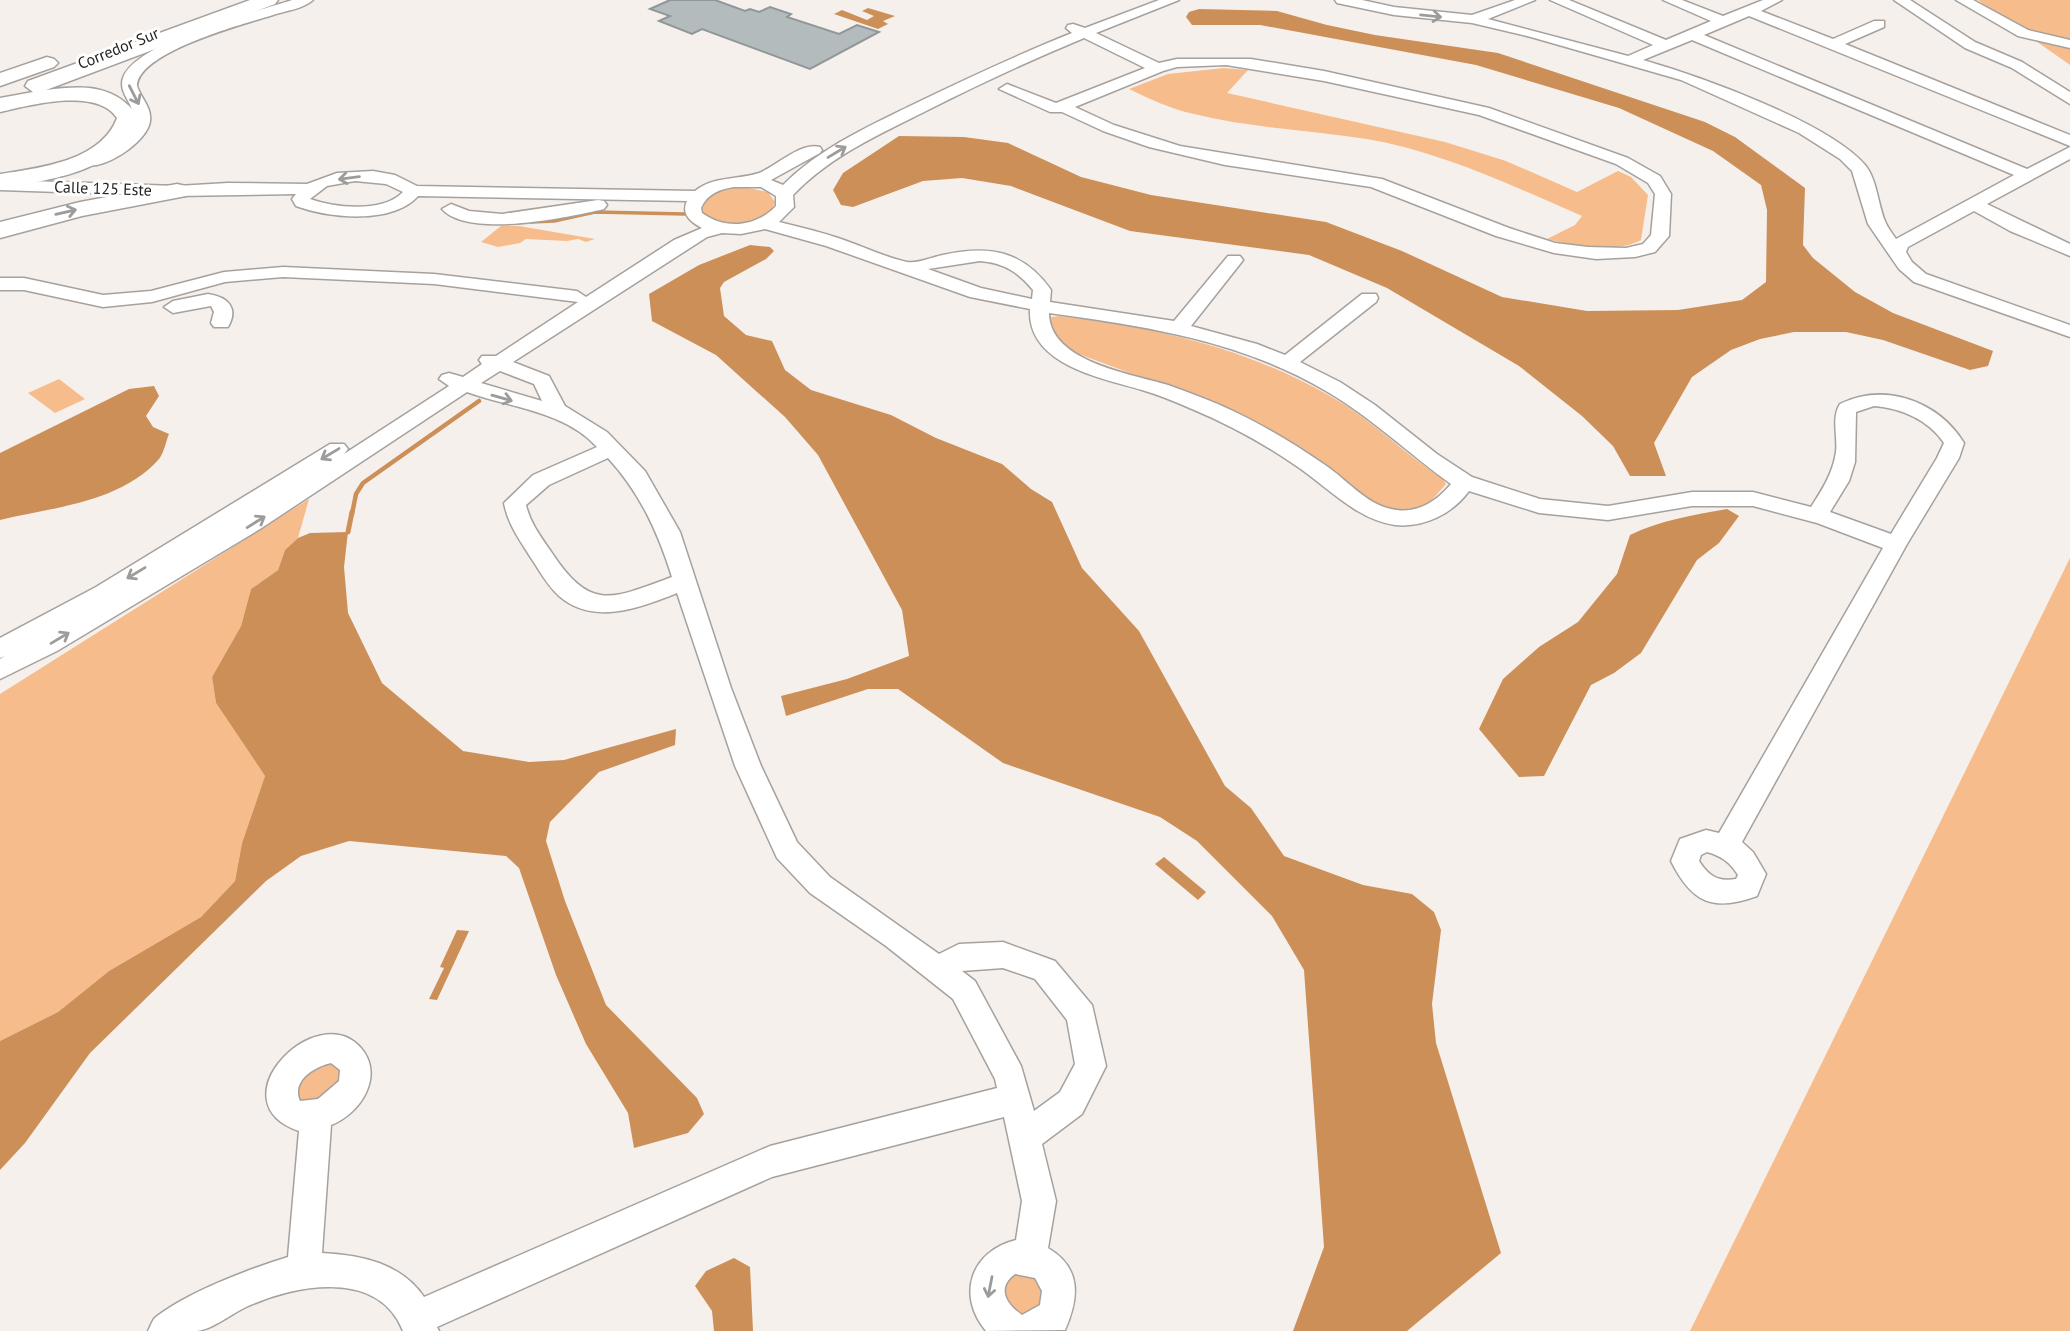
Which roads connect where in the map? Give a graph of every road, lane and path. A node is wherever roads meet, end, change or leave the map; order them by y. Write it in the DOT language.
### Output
graph roads {
  1 [pos="236,0"];
  2 [pos="268,0"];
  3 [pos="306,0"];
  4 [pos="1137,0"];
  5 [pos="1172,0"];
  6 [pos="1342,0"];
  7 [pos="1528,0"];
  8 [pos="1557,0"];
  9 [pos="1670,0"];
  10 [pos="1775,0"];
  11 [pos="1901,0"];
  12 [pos="1963,0"];
  13 [pos="1749,11"];
  14 [pos="1471,12"];
  15 [pos="1725,22"];
  16 [pos="1879,24"];
  17 [pos="1084,26"];
  18 [pos="2023,33"];
  19 [pos="1693,35"];
  20 [pos="110,37"];
  21 [pos="1957,37"];
  22 [pos="1832,44"];
  23 [pos="2070,44"];
  24 [pos="1665,45"];
  25 [pos="1631,60"];
  26 [pos="1158,68"];
  27 [pos="0,81"];
  28 [pos="1007,89"];
  29 [pos="0,98"];
  30 [pos="2070,99"];
  31 [pos="0,105"];
  32 [pos="1064,107"];
  33 [pos="2070,141"];
  34 [pos="2070,152"];
  35 [pos="50,171"];
  36 [pos="2028,175"];
  37 [pos="741,181"];
  38 [pos="0,183"];
  39 [pos="177,191"];
  40 [pos="304,194"];
  41 [pos="784,194"];
  42 [pos="408,196"];
  43 [pos="1975,204"];
  44 [pos="548,205"];
  45 [pos="695,206"];
  46 [pos="1876,218"];
  47 [pos="774,220"];
  48 [pos="723,228"];
  49 [pos="0,230"];
  50 [pos="1917,235"];
  51 [pos="2070,251"];
  52 [pos="1897,252"];
  53 [pos="1234,260"];
  54 [pos="906,270"];
  55 [pos="0,284"];
  56 [pos="577,297"];
  57 [pos="1369,298"];
  58 [pos="1041,306"];
  59 [pos="159,312"];
  60 [pos="221,323"];
  61 [pos="1179,328"];
  62 [pos="2070,331"];
  63 [pos="490,360"];
  64 [pos="1287,363"];
  65 [pos="456,382"];
  66 [pos="557,410"];
  67 [pos="610,449"];
  68 [pos="1464,482"];
  69 [pos="1816,516"];
  70 [pos="1896,544"];
  71 [pos="686,580"];
  72 [pos="0,649"];
  73 [pos="0,670"];
  74 [pos="1726,845"];
  75 [pos="938,970"];
  76 [pos="1015,1099"];
  77 [pos="316,1116"];
  78 [pos="1024,1138"];
  79 [pos="1030,1256"];
  80 [pos="304,1271"];
  81 [pos="419,1324"];
  82 [pos="166,1331"];
  83 [pos="1015,1331"];
  84 [pos="1026,1331"];
  1 -- 29 [label="highway, Corredor Sur"];
  2 -- 29 [label="highway"];
  3 -- 35 [label="street, one-way"];
  4 -- 17 [label="street"];
  5 -- 17 [label="street"];
  6 -- 14 [label="street, one-way"];
  7 -- 14 [label="street"];
  8 -- 24 [label="street"];
  9 -- 15 [label="street"];
  10 -- 13 [label="street"];
  11 -- 21 [label="street"];
  12 -- 18 [label="street"];
  13 -- 15 [label="street"];
  13 -- 22 [label="street"];
  14 -- 25 [label="street"];
  15 -- 19 [label="street"];
  16 -- 22 [label="street"];
  17 -- 26 [label="street"];
  17 -- 37 [label="street"];
  41 -- 17 [label="street, one-way"];
  18 -- 21 [label="street"];
  18 -- 23 [label="street"];
  19 -- 24 [label="street"];
  19 -- 36 [label="street"];
  20 -- 27 [label="highway, Corredor Sur"];
  21 -- 30 [label="street"];
  22 -- 33 [label="street"];
  24 -- 25 [label="street"];
  25 -- 46 [label="street"];
  26 -- 32 [label="street"];
  26 -- 32 [label="street"];
  28 -- 32 [label="street"];
  31 -- 35 [label="highway"];
  34 -- 36 [label="street"];
  35 -- 38 [label="highway"];
  36 -- 43 [label="street"];
  37 -- 41 [label="street"];
  37 -- 45 [label="street"];
  38 -- 39 [label="street, Calle 125 Este"];
  39 -- 40 [label="street, Calle 125 Este"];
  49 -- 39 [label="highway, one-way"];
  40 -- 42 [label="street"];
  42 -- 40 [label="street, one-way"];
  41 -- 47 [label="street"];
  42 -- 44 [label="street"];
  42 -- 44 [label="street"];
  43 -- 50 [label="street"];
  43 -- 51 [label="street"];
  44 -- 45 [label="street"];
  44 -- 45 [label="street"];
  45 -- 48 [label="street"];
  45 -- 56 [label="street"];
  46 -- 50 [label="street"];
  46 -- 52 [label="street"];
  47 -- 48 [label="street"];
  47 -- 54 [label="street"];
  48 -- 63 [label="street"];
  50 -- 52 [label="street"];
  52 -- 62 [label="street"];
  53 -- 61 [label="street"];
  54 -- 58 [label="street"];
  54 -- 58 [label="street"];
  55 -- 56 [label="street"];
  56 -- 63 [label="street"];
  57 -- 64 [label="street"];
  58 -- 61 [label="street"];
  58 -- 68 [label="street"];
  59 -- 60 [label="street"];
  61 -- 64 [label="street"];
  63 -- 65 [label="street"];
  63 -- 66 [label="street"];
  64 -- 68 [label="street"];
  65 -- 66 [label="street, one-way"];
  65 -- 72 [label="street, one-way"];
  73 -- 65 [label="street, one-way"];
  66 -- 67 [label="street"];
  67 -- 71 [label="street"];
  67 -- 71 [label="street"];
  68 -- 69 [label="street"];
  69 -- 70 [label="street"];
  69 -- 70 [label="street"];
  70 -- 74 [label="street"];
  71 -- 75 [label="street"];
  75 -- 76 [label="street"];
  75 -- 78 [label="street"];
  76 -- 78 [label="street"];
  76 -- 81 [label="street"];
  77 -- 80 [label="street"];
  78 -- 79 [label="street"];
  79 -- 83 [label="street, one-way"];
  79 -- 84 [label="street"];
  80 -- 81 [label="street"];
  80 -- 82 [label="street"];
}
